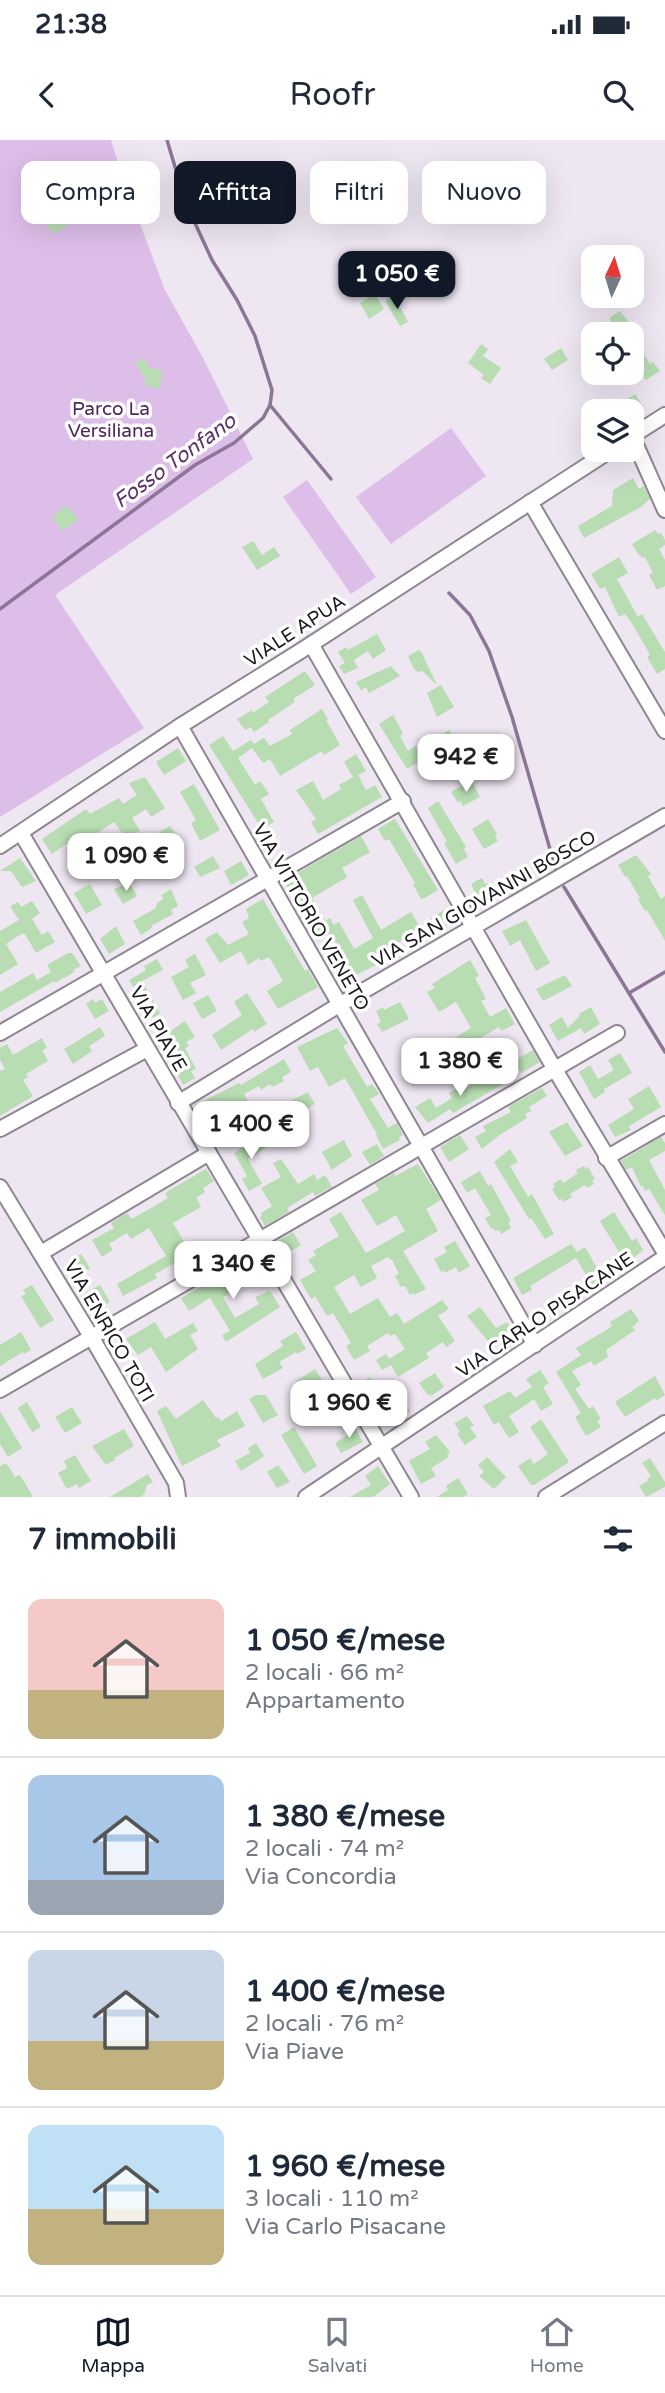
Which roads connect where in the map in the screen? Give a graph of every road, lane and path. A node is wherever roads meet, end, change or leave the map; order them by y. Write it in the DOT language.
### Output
graph roads {
  1 [pos="665,415"];
  2 [pos="644,428"];
  3 [pos="592,462"];
  4 [pos="644,462"];
  5 [pos="530,502"];
  6 [pos="665,510"];
  7 [pos="312,644"];
  8 [pos="180,726"];
  9 [pos="665,731"];
  10 [pos="403,801"];
  11 [pos="665,816"];
  12 [pos="21,832"];
  13 [pos="0,846"];
  14 [pos="267,879"];
  15 [pos="473,927"];
  16 [pos="103,972"];
  17 [pos="339,1004"];
  18 [pos="0,1033"];
  19 [pos="617,1033"];
  20 [pos="148,1049"];
  21 [pos="554,1068"];
  22 [pos="178,1102"];
  23 [pos="665,1124"];
  24 [pos="0,1129"];
  25 [pos="421,1147"];
  26 [pos="209,1153"];
  27 [pos="607,1158"];
  28 [pos="0,1187"];
  29 [pos="4,1204"];
  30 [pos="260,1241"];
  31 [pos="41,1252"];
  32 [pos="665,1255"];
  33 [pos="92,1338"];
  34 [pos="535,1345"];
  35 [pos="0,1390"];
  36 [pos="665,1423"];
  37 [pos="381,1447"];
  38 [pos="178,1497"];
  39 [pos="306,1497"];
  40 [pos="411,1497"];
  41 [pos="546,1497"];
  1 -- 2 [label="street"];
  3 -- 5 [label="street, VIALE APUA"];
  4 -- 6 [label="street"];
  5 -- 7 [label="street, VIALE APUA"];
  5 -- 9 [label="street"];
  7 -- 8 [label="street, VIALE APUA"];
  7 -- 10 [label="street"];
  8 -- 12 [label="street, VIALE APUA"];
  8 -- 14 [label="street, VIA VITTORIO VENETO"];
  10 -- 14 [label="street"];
  10 -- 15 [label="street"];
  11 -- 15 [label="street, VIA SAN GIOVANNI BOSCO"];
  12 -- 13 [label="street, VIALE APUA"];
  12 -- 16 [label="street, VIA PIAVE"];
  14 -- 16 [label="street"];
  14 -- 17 [label="street, VIA VITTORIO VENETO"];
  15 -- 17 [label="street, VIA SAN GIOVANNI BOSCO"];
  15 -- 21 [label="street"];
  16 -- 18 [label="street"];
  16 -- 20 [label="street, VIA PIAVE"];
  17 -- 22 [label="street, VIA SAN GIOVANNI BOSCO"];
  17 -- 25 [label="street, VIA VITTORIO VENETO"];
  19 -- 21 [label="street"];
  20 -- 22 [label="street, VIA PIAVE"];
  20 -- 24 [label="street"];
  21 -- 25 [label="street"];
  21 -- 27 [label="street"];
  22 -- 26 [label="street, VIA PIAVE"];
  23 -- 27 [label="street"];
  25 -- 30 [label="street"];
  25 -- 34 [label="street, VIA VITTORIO VENETO"];
  26 -- 30 [label="street, VIA PIAVE"];
  26 -- 31 [label="street"];
  27 -- 32 [label="street"];
  28 -- 29 [label="street, VIA ENRICO TOTI"];
  29 -- 31 [label="street, VIA ENRICO TOTI"];
  30 -- 33 [label="street"];
  30 -- 37 [label="street, VIA PIAVE"];
  31 -- 33 [label="street, VIA ENRICO TOTI"];
  32 -- 34 [label="street, VIA CARLO PISACANE"];
  33 -- 35 [label="street"];
  33 -- 38 [label="street, VIA ENRICO TOTI"];
  34 -- 37 [label="street, VIA CARLO PISACANE"];
  36 -- 41 [label="street"];
  37 -- 39 [label="street, VIA CARLO PISACANE"];
  37 -- 40 [label="street, VIA PIAVE"];
}
